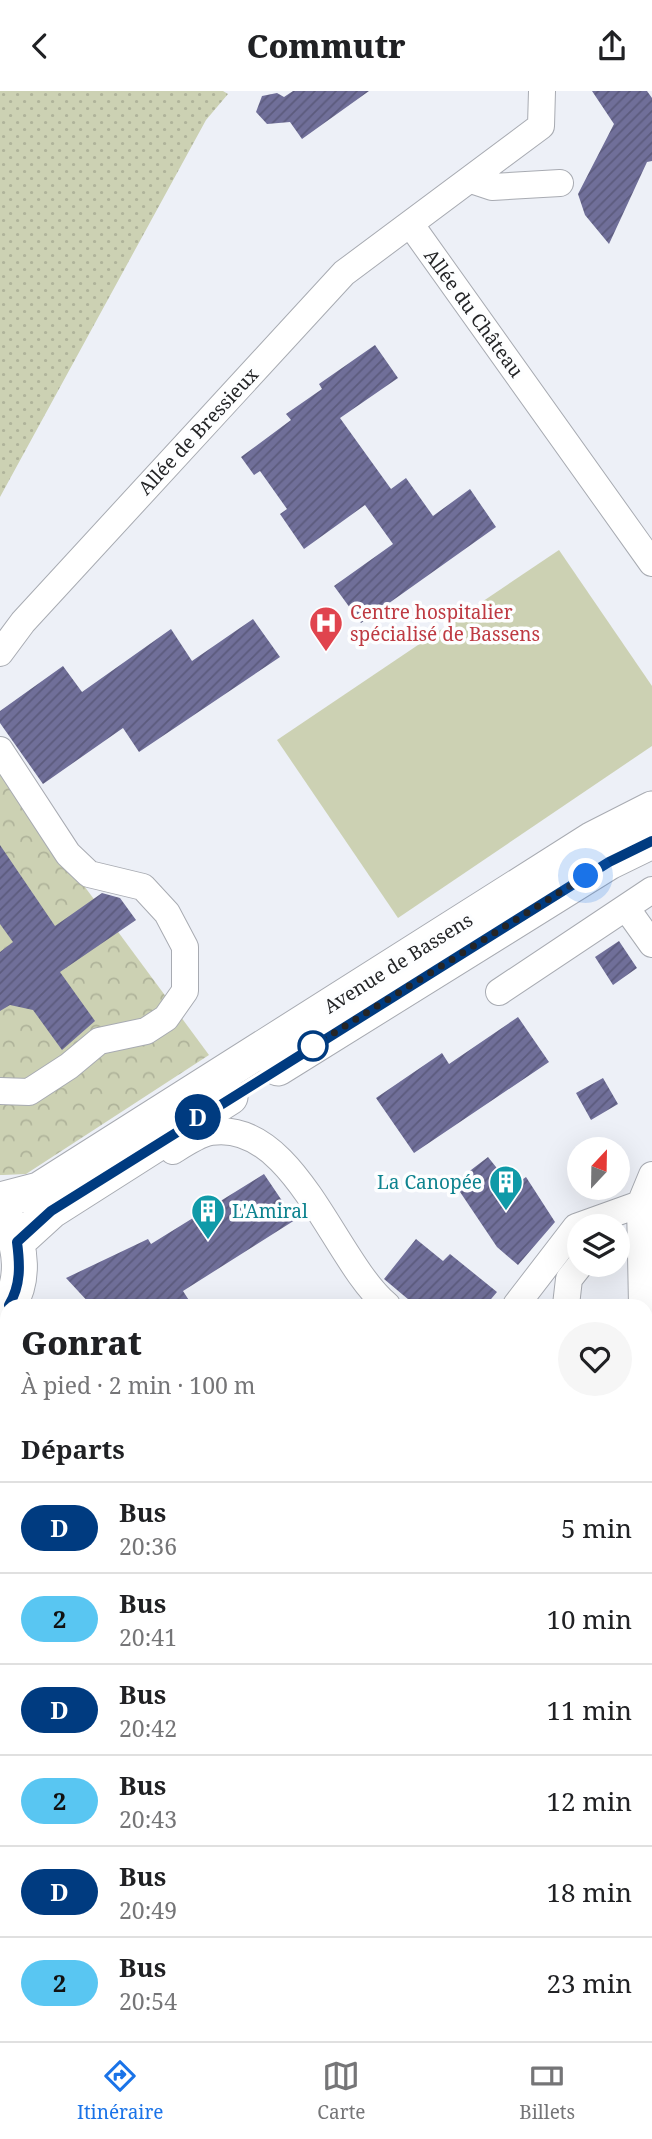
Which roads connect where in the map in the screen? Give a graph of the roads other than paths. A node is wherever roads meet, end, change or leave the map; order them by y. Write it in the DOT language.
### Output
graph roads {
  1 [pos="542,91"];
  2 [pos="471,180"];
  3 [pos="560,183"];
  4 [pos="411,225"];
  5 [pos="652,563"];
  6 [pos="0,653"];
  7 [pos="0,750"];
  8 [pos="652,809"];
  9 [pos="652,841"];
  10 [pos="652,890"];
  11 [pos="627,909"];
  12 [pos="652,944"];
  13 [pos="499,992"];
  14 [pos="0,1091"];
  15 [pos="652,1175"];
  16 [pos="89,1187"];
  17 [pos="0,1200"];
  18 [pos="0,1211"];
  19 [pos="646,1212"];
  20 [pos="630,1220"];
  21 [pos="17,1242"];
  22 [pos="571,1277"];
  23 [pos="12,1299"];
  24 [pos="380,1299"];
  25 [pos="521,1299"];
  26 [pos="567,1299"];
  27 [pos="642,1299"];
  1 -- 2 [label="street"];
  2 -- 3 [label="street"];
  2 -- 4 [label="street"];
  4 -- 5 [label="street, Allée du Château"];
  4 -- 6 [label="street, Allée de Bressieux"];
  7 -- 14 [label="street"];
  8 -- 17 [label="main road, Avenue de Bassens"];
  9 -- 16 [label="main road, Avenue de Bassens"];
  10 -- 11 [label="street"];
  11 -- 12 [label="street"];
  11 -- 13 [label="street"];
  15 -- 19 [label="street"];
  16 -- 21 [label="main road, Avenue de Bassens"];
  16 -- 24 [label="street"];
  18 -- 21 [label="main road"];
  19 -- 20 [label="street"];
  19 -- 25 [label="street"];
  19 -- 27 [label="street"];
  21 -- 23 [label="main road"];
  22 -- 26 [label="street"];
}
